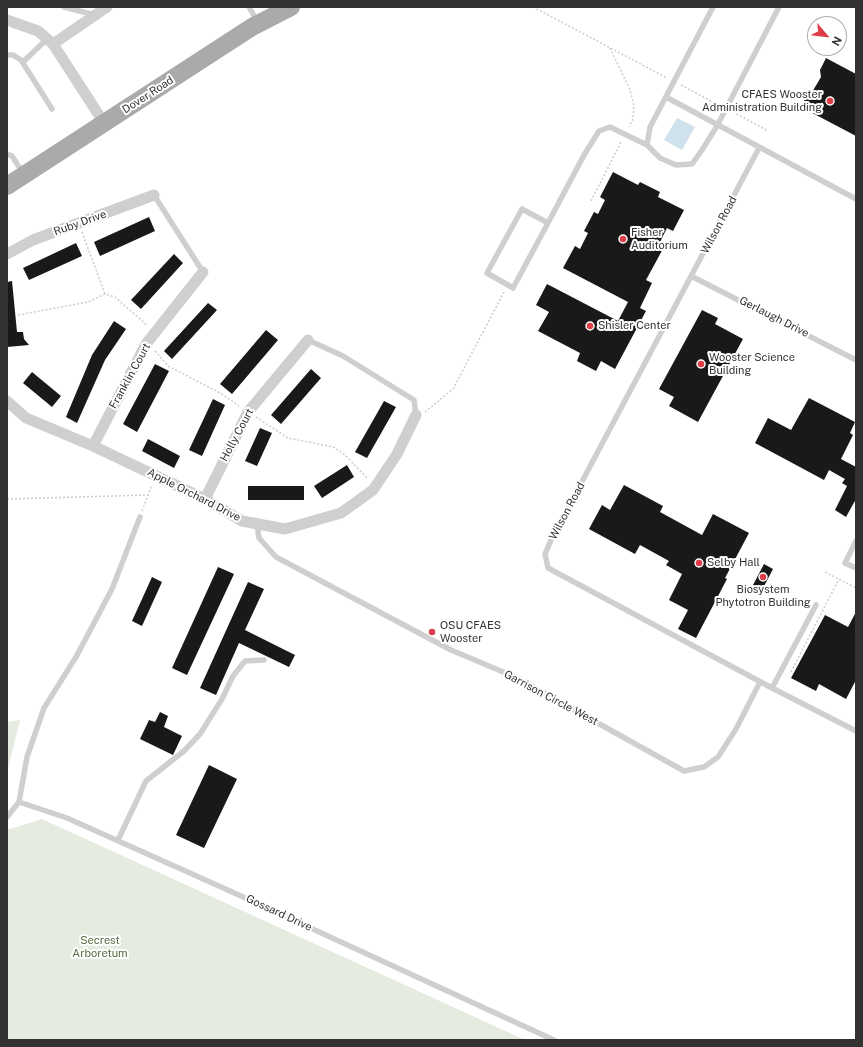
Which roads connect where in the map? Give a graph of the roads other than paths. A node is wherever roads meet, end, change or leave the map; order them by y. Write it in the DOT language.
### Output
graph roads {
  1 [pos="64,7"];
  2 [pos="107,7"];
  3 [pos="250,7"];
  4 [pos="291,7"];
  5 [pos="713,7"];
  6 [pos="779,7"];
  7 [pos="96,15"];
  8 [pos="7,20"];
  9 [pos="258,24"];
  10 [pos="50,41"];
  11 [pos="7,55"];
  12 [pos="23,62"];
  13 [pos="666,97"];
  14 [pos="52,109"];
  15 [pos="104,123"];
  16 [pos="717,126"];
  17 [pos="647,145"];
  18 [pos="759,148"];
  19 [pos="7,154"];
  20 [pos="24,175"];
  21 [pos="7,186"];
  22 [pos="154,195"];
  23 [pos="856,199"];
  24 [pos="548,223"];
  25 [pos="7,254"];
  26 [pos="203,272"];
  27 [pos="692,276"];
  28 [pos="308,340"];
  29 [pos="856,360"];
  30 [pos="7,401"];
  31 [pos="416,415"];
  32 [pos="93,446"];
  33 [pos="205,499"];
  34 [pos="140,517"];
  35 [pos="257,524"];
  36 [pos="856,541"];
  37 [pos="856,568"];
  38 [pos="816,604"];
  39 [pos="264,660"];
  40 [pos="760,682"];
  41 [pos="772,688"];
  42 [pos="856,731"];
  43 [pos="19,802"];
  44 [pos="7,817"];
  45 [pos="118,840"];
  46 [pos="554,1040"];
  1 -- 7 [label="lane"];
  2 -- 7 [label="street"];
  3 -- 9 [label="lane"];
  4 -- 9 [label="main road, Dover Road"];
  5 -- 13 [label="lane"];
  6 -- 16 [label="lane"];
  7 -- 10 [label="street"];
  8 -- 10 [label="street"];
  9 -- 15 [label="main road, Dover Road"];
  10 -- 12 [label="lane"];
  10 -- 15 [label="street"];
  11 -- 12 [label="lane"];
  12 -- 14 [label="lane"];
  13 -- 16 [label="lane"];
  13 -- 17 [label="lane"];
  15 -- 20 [label="main road, Dover Road"];
  16 -- 17 [label="lane"];
  16 -- 18 [label="lane"];
  17 -- 24 [label="lane"];
  18 -- 23 [label="lane"];
  18 -- 27 [label="lane, Wilson Road"];
  19 -- 20 [label="lane"];
  20 -- 21 [label="main road, Dover Road"];
  22 -- 25 [label="street, Ruby Drive"];
  22 -- 26 [label="lane"];
  24 -- 24 [label="lane"];
  26 -- 32 [label="street, Franklin Court"];
  27 -- 29 [label="lane, Gerlaugh Drive"];
  27 -- 40 [label="lane, Wilson Road"];
  28 -- 31 [label="lane"];
  28 -- 33 [label="street, Holly Court"];
  30 -- 32 [label="street, Apple Orchard Drive"];
  31 -- 35 [label="street, Apple Orchard Drive"];
  32 -- 33 [label="street, Apple Orchard Drive"];
  33 -- 35 [label="street, Apple Orchard Drive"];
  34 -- 43 [label="lane"];
  35 -- 40 [label="lane, Garrison Circle West"];
  36 -- 37 [label="lane"];
  38 -- 41 [label="lane"];
  39 -- 45 [label="lane"];
  40 -- 41 [label="lane, Wilson Road"];
  41 -- 42 [label="lane, Wilson Road"];
  43 -- 44 [label="lane"];
  43 -- 45 [label="lane, Gossard Drive"];
  45 -- 46 [label="lane, Gossard Drive"];
}
